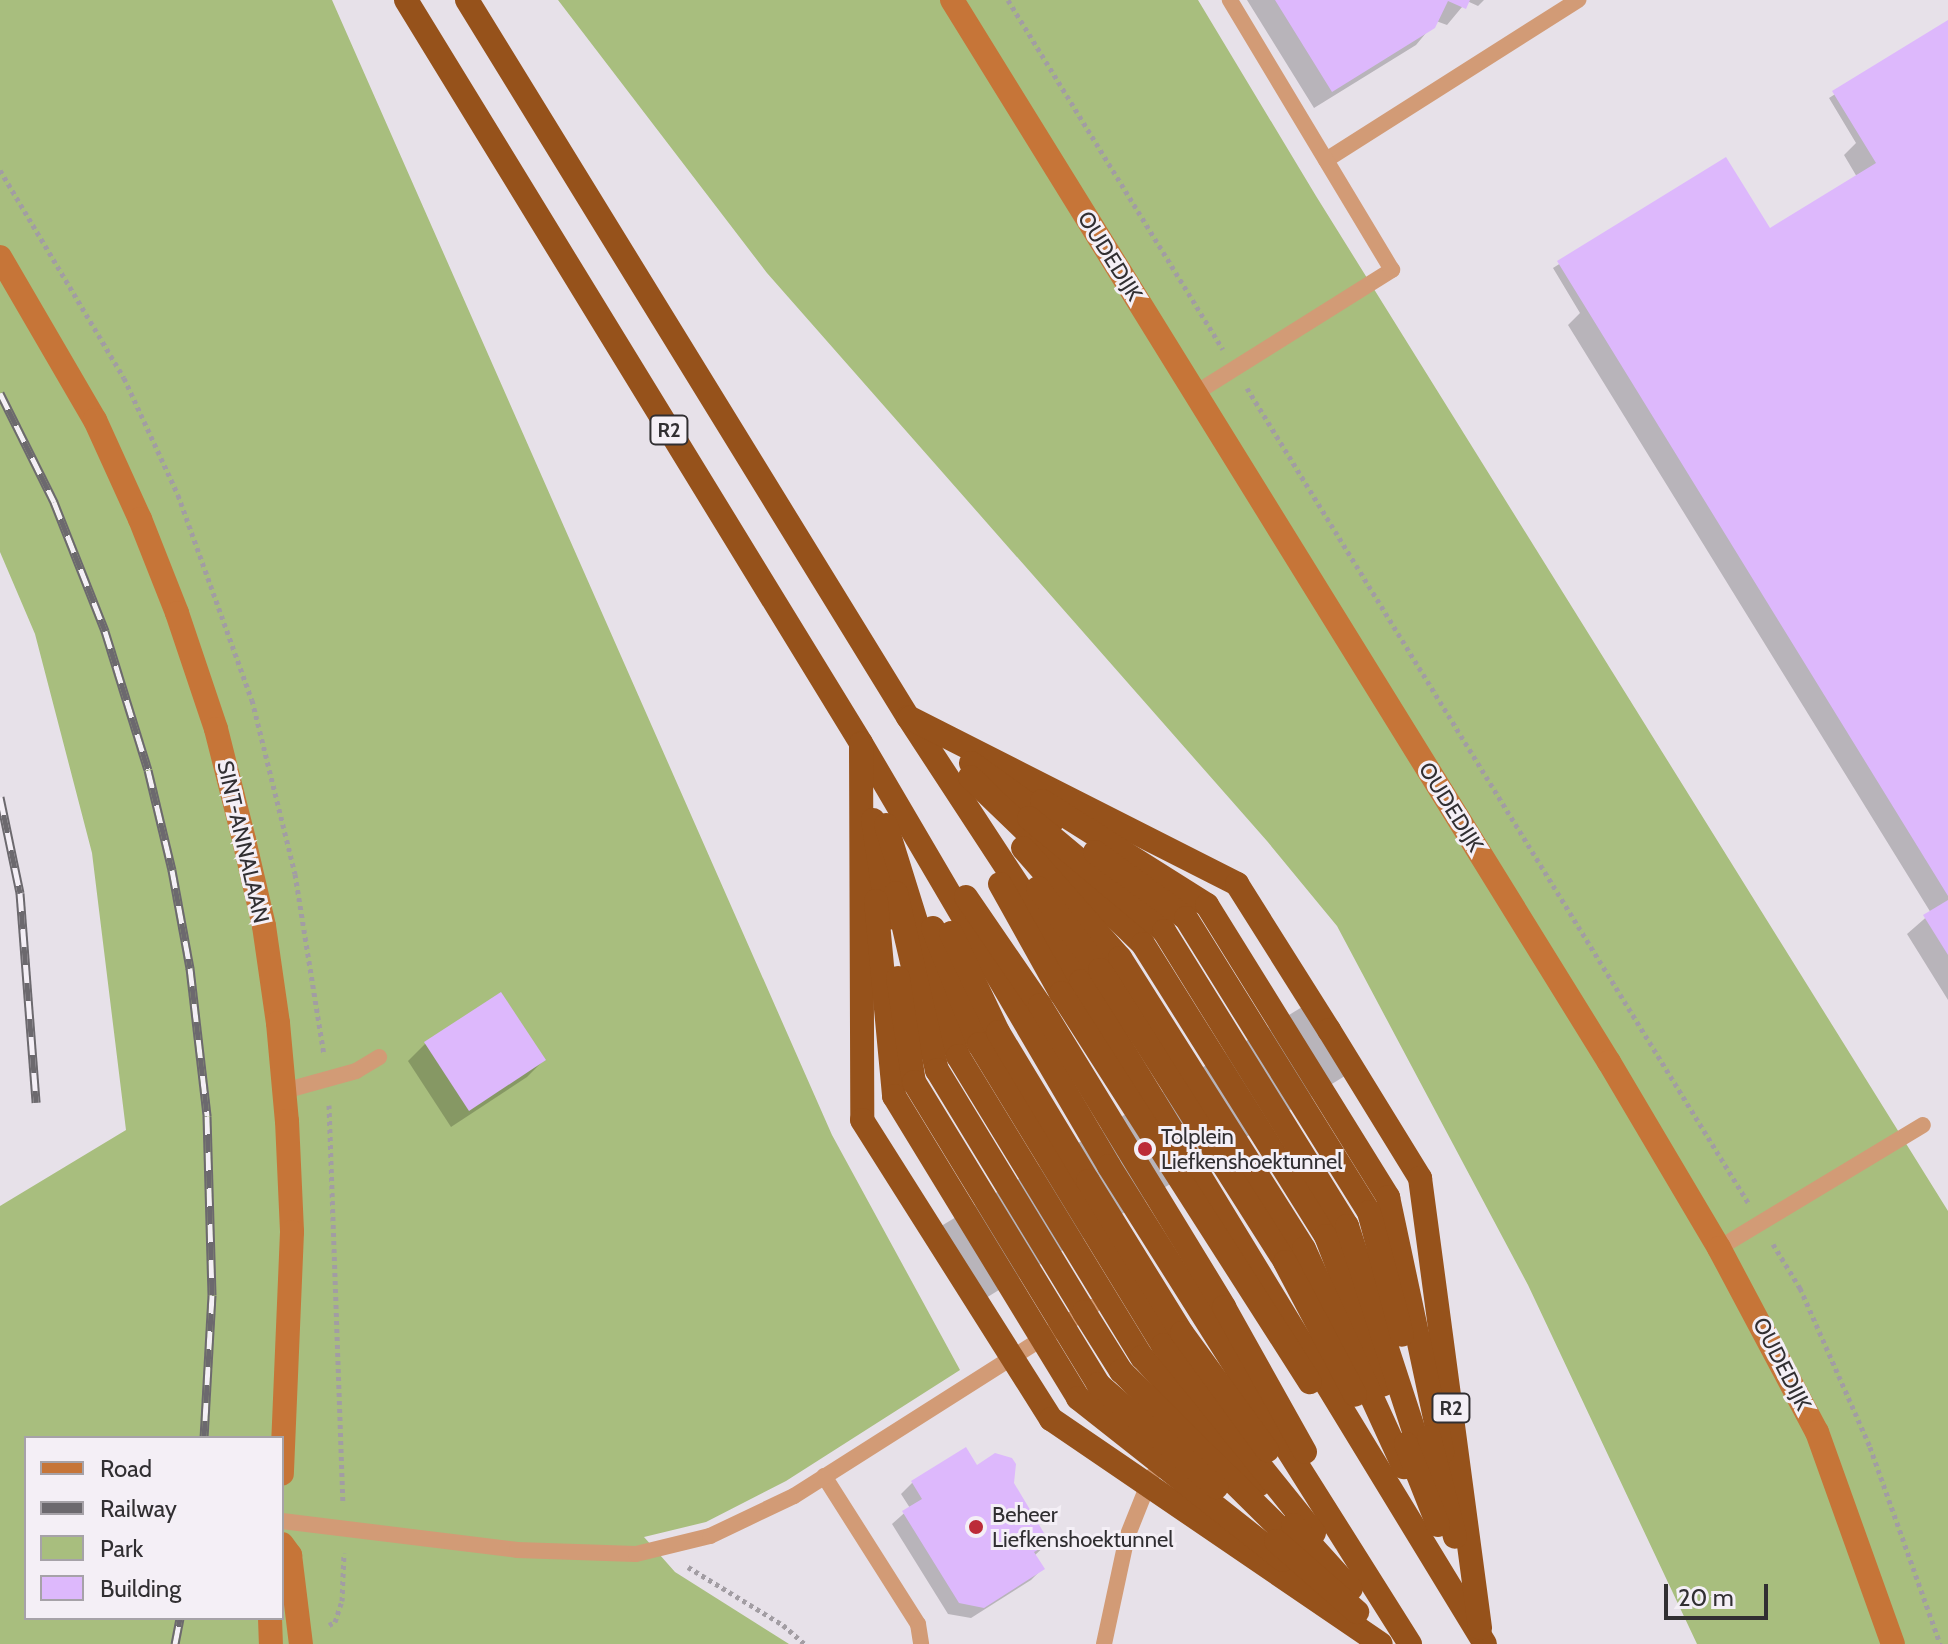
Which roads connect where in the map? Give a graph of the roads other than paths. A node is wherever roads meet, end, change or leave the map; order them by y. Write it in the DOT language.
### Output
graph roads {
  1 [pos="406,0"];
  2 [pos="467,0"];
  3 [pos="952,0"];
  4 [pos="1230,0"];
  5 [pos="1578,0"];
  6 [pos="1326,160"];
  7 [pos="0,257"];
  8 [pos="1194,394"];
  9 [pos="908,717"];
  10 [pos="861,743"];
  11 [pos="379,1057"];
  12 [pos="284,1091"];
  13 [pos="1923,1125"];
  14 [pos="1187,1245"];
  15 [pos="1719,1248"];
  16 [pos="1166,1259"];
  17 [pos="1125,1285"];
  18 [pos="1224,1307"];
  19 [pos="1084,1312"];
  20 [pos="1052,1333"];
  21 [pos="1213,1334"];
  22 [pos="1013,1358"];
  23 [pos="1179,1412"];
  24 [pos="284,1436"];
  25 [pos="824,1476"];
  26 [pos="1147,1486"];
  27 [pos="284,1521"];
  28 [pos="284,1547"];
  29 [pos="270,1620"];
  30 [pos="1483,1641"];
  31 [pos="271,1644"];
  32 [pos="301,1644"];
  33 [pos="921,1644"];
  34 [pos="1104,1644"];
  35 [pos="1381,1644"];
  36 [pos="1401,1644"];
  37 [pos="1893,1644"];
  1 -- 10 [label="highway, R2"];
  2 -- 9 [label="highway, R2"];
  3 -- 8 [label="street, OUDEDIJK"];
  4 -- 6 [label="lane"];
  5 -- 6 [label="lane"];
  6 -- 8 [label="lane"];
  7 -- 12 [label="street, SINT-ANNALAAN"];
  8 -- 15 [label="street, OUDEDIJK"];
  9 -- 30 [label="highway, R2"];
  9 -- 30 [label="highway, R2"];
  9 -- 30 [label="highway, R2"];
  9 -- 30 [label="highway, R2"];
  9 -- 30 [label="highway, R2"];
  10 -- 14 [label="highway, R2"];
  10 -- 16 [label="highway, R2"];
  10 -- 17 [label="highway, R2"];
  10 -- 17 [label="highway, R2"];
  10 -- 19 [label="highway, R2"];
  10 -- 20 [label="highway, R2"];
  10 -- 22 [label="highway"];
  11 -- 12 [label="lane"];
  12 -- 24 [label="street, SINT-ANNALAAN"];
  13 -- 15 [label="lane"];
  14 -- 16 [label="lane"];
  14 -- 18 [label="highway, R2"];
  15 -- 37 [label="street, OUDEDIJK"];
  16 -- 17 [label="lane"];
  16 -- 21 [label="highway, R2"];
  17 -- 19 [label="lane"];
  17 -- 23 [label="highway, R2"];
  17 -- 23 [label="highway, R2"];
  18 -- 21 [label="lane"];
  18 -- 36 [label="highway, R2"];
  19 -- 20 [label="lane"];
  19 -- 23 [label="highway, R2"];
  20 -- 22 [label="lane"];
  20 -- 23 [label="highway, R2"];
  21 -- 23 [label="lane"];
  21 -- 36 [label="highway, R2"];
  22 -- 25 [label="lane"];
  22 -- 26 [label="highway"];
  23 -- 26 [label="lane"];
  23 -- 36 [label="highway, R2"];
  23 -- 36 [label="highway, R2"];
  23 -- 36 [label="highway, R2"];
  25 -- 27 [label="lane"];
  25 -- 33 [label="lane"];
  26 -- 34 [label="lane"];
  26 -- 35 [label="highway"];
  28 -- 32 [label="street"];
  29 -- 31 [label="street"];
}
